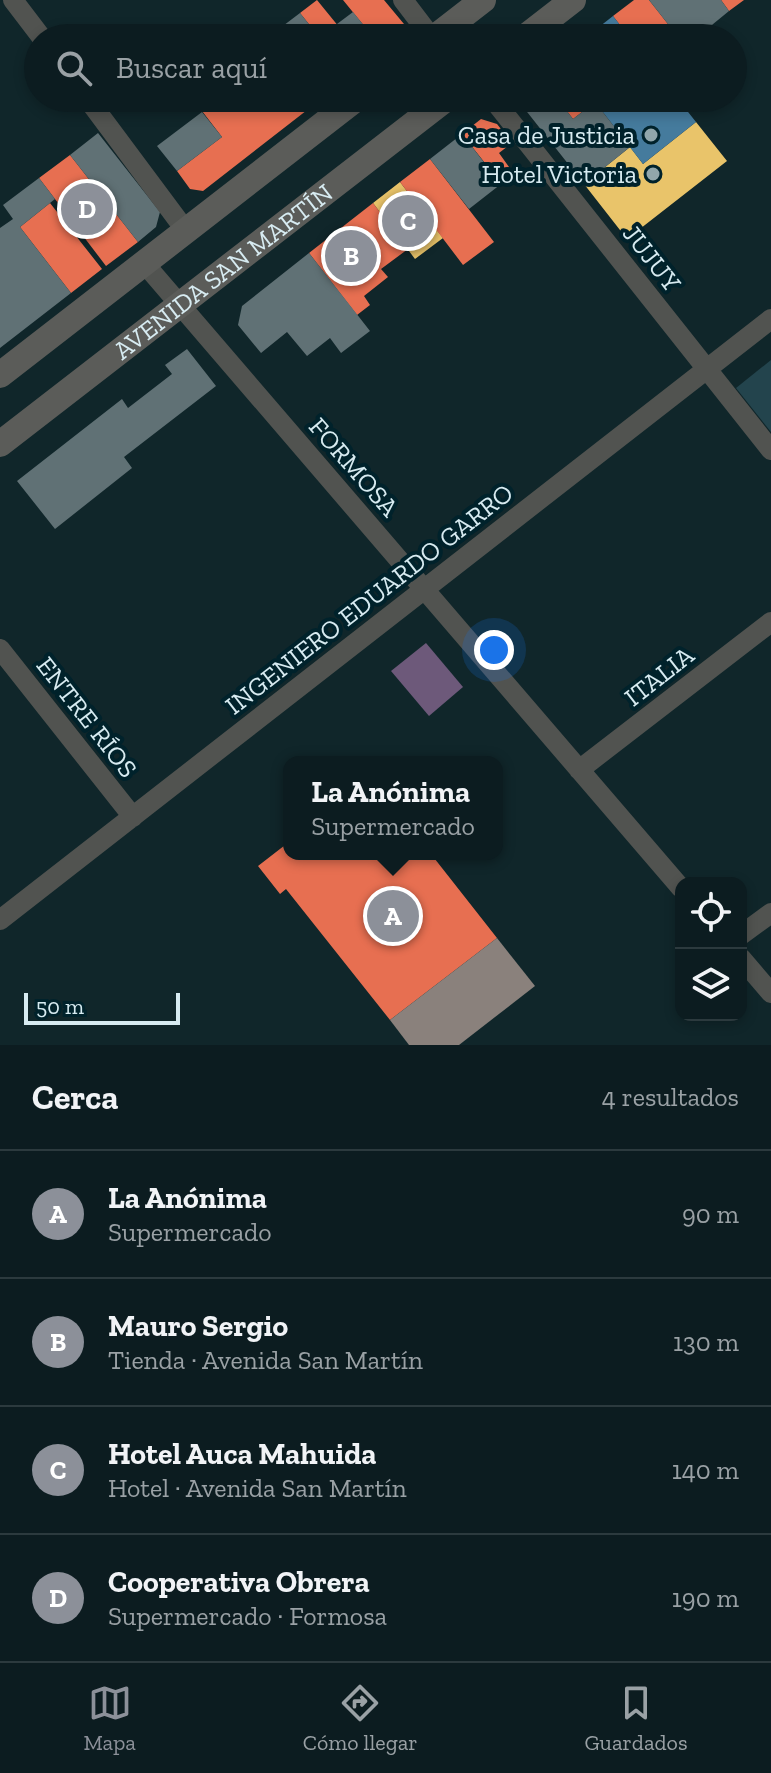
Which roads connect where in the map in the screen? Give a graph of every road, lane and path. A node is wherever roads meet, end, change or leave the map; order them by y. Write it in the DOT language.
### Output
graph roads {
  1 [pos="13,0"];
  2 [pos="403,0"];
  3 [pos="483,0"];
  4 [pos="573,0"];
  5 [pos="31,24"];
  6 [pos="422,24"];
  7 [pos="451,24"];
  8 [pos="542,24"];
  9 [pos="97,112"];
  10 [pos="339,112"];
  11 [pos="429,112"];
  12 [pos="503,112"];
  13 [pos="186,231"];
  14 [pos="144,263"];
  15 [pos="180,304"];
  16 [pos="771,319"];
  17 [pos="707,369"];
  18 [pos="0,375"];
  19 [pos="0,444"];
  20 [pos="771,450"];
  21 [pos="425,589"];
  22 [pos="771,622"];
  23 [pos="0,649"];
  24 [pos="579,770"];
  25 [pos="133,817"];
  26 [pos="675,881"];
  27 [pos="771,913"];
  28 [pos="0,920"];
  29 [pos="747,931"];
  30 [pos="747,965"];
  31 [pos="771,993"];
  1 -- 5 [label="street"];
  2 -- 6 [label="street"];
  3 -- 7 [label="main road"];
  4 -- 8 [label="main road"];
  9 -- 13 [label="street"];
  10 -- 13 [label="main road, AVENIDA SAN MARTÍN"];
  11 -- 15 [label="main road, AVENIDA SAN MARTÍN"];
  12 -- 17 [label="street, JUJUY"];
  13 -- 14 [label="main road, AVENIDA SAN MARTÍN"];
  14 -- 15 [label="street, FORMOSA"];
  14 -- 18 [label="main road, AVENIDA SAN MARTÍN"];
  15 -- 19 [label="main road, AVENIDA SAN MARTÍN"];
  15 -- 21 [label="street, FORMOSA"];
  16 -- 17 [label="street, INGENIERO EDUARDO GARRO"];
  17 -- 20 [label="street, JUJUY"];
  17 -- 21 [label="street, INGENIERO EDUARDO GARRO"];
  21 -- 24 [label="street, FORMOSA"];
  21 -- 25 [label="street, INGENIERO EDUARDO GARRO"];
  22 -- 24 [label="street, ITALIA"];
  23 -- 25 [label="street, ENTRE RÍOS"];
  24 -- 26 [label="street, FORMOSA"];
  25 -- 28 [label="street, INGENIERO EDUARDO GARRO"];
  27 -- 29 [label="street"];
  30 -- 31 [label="street"];
}
